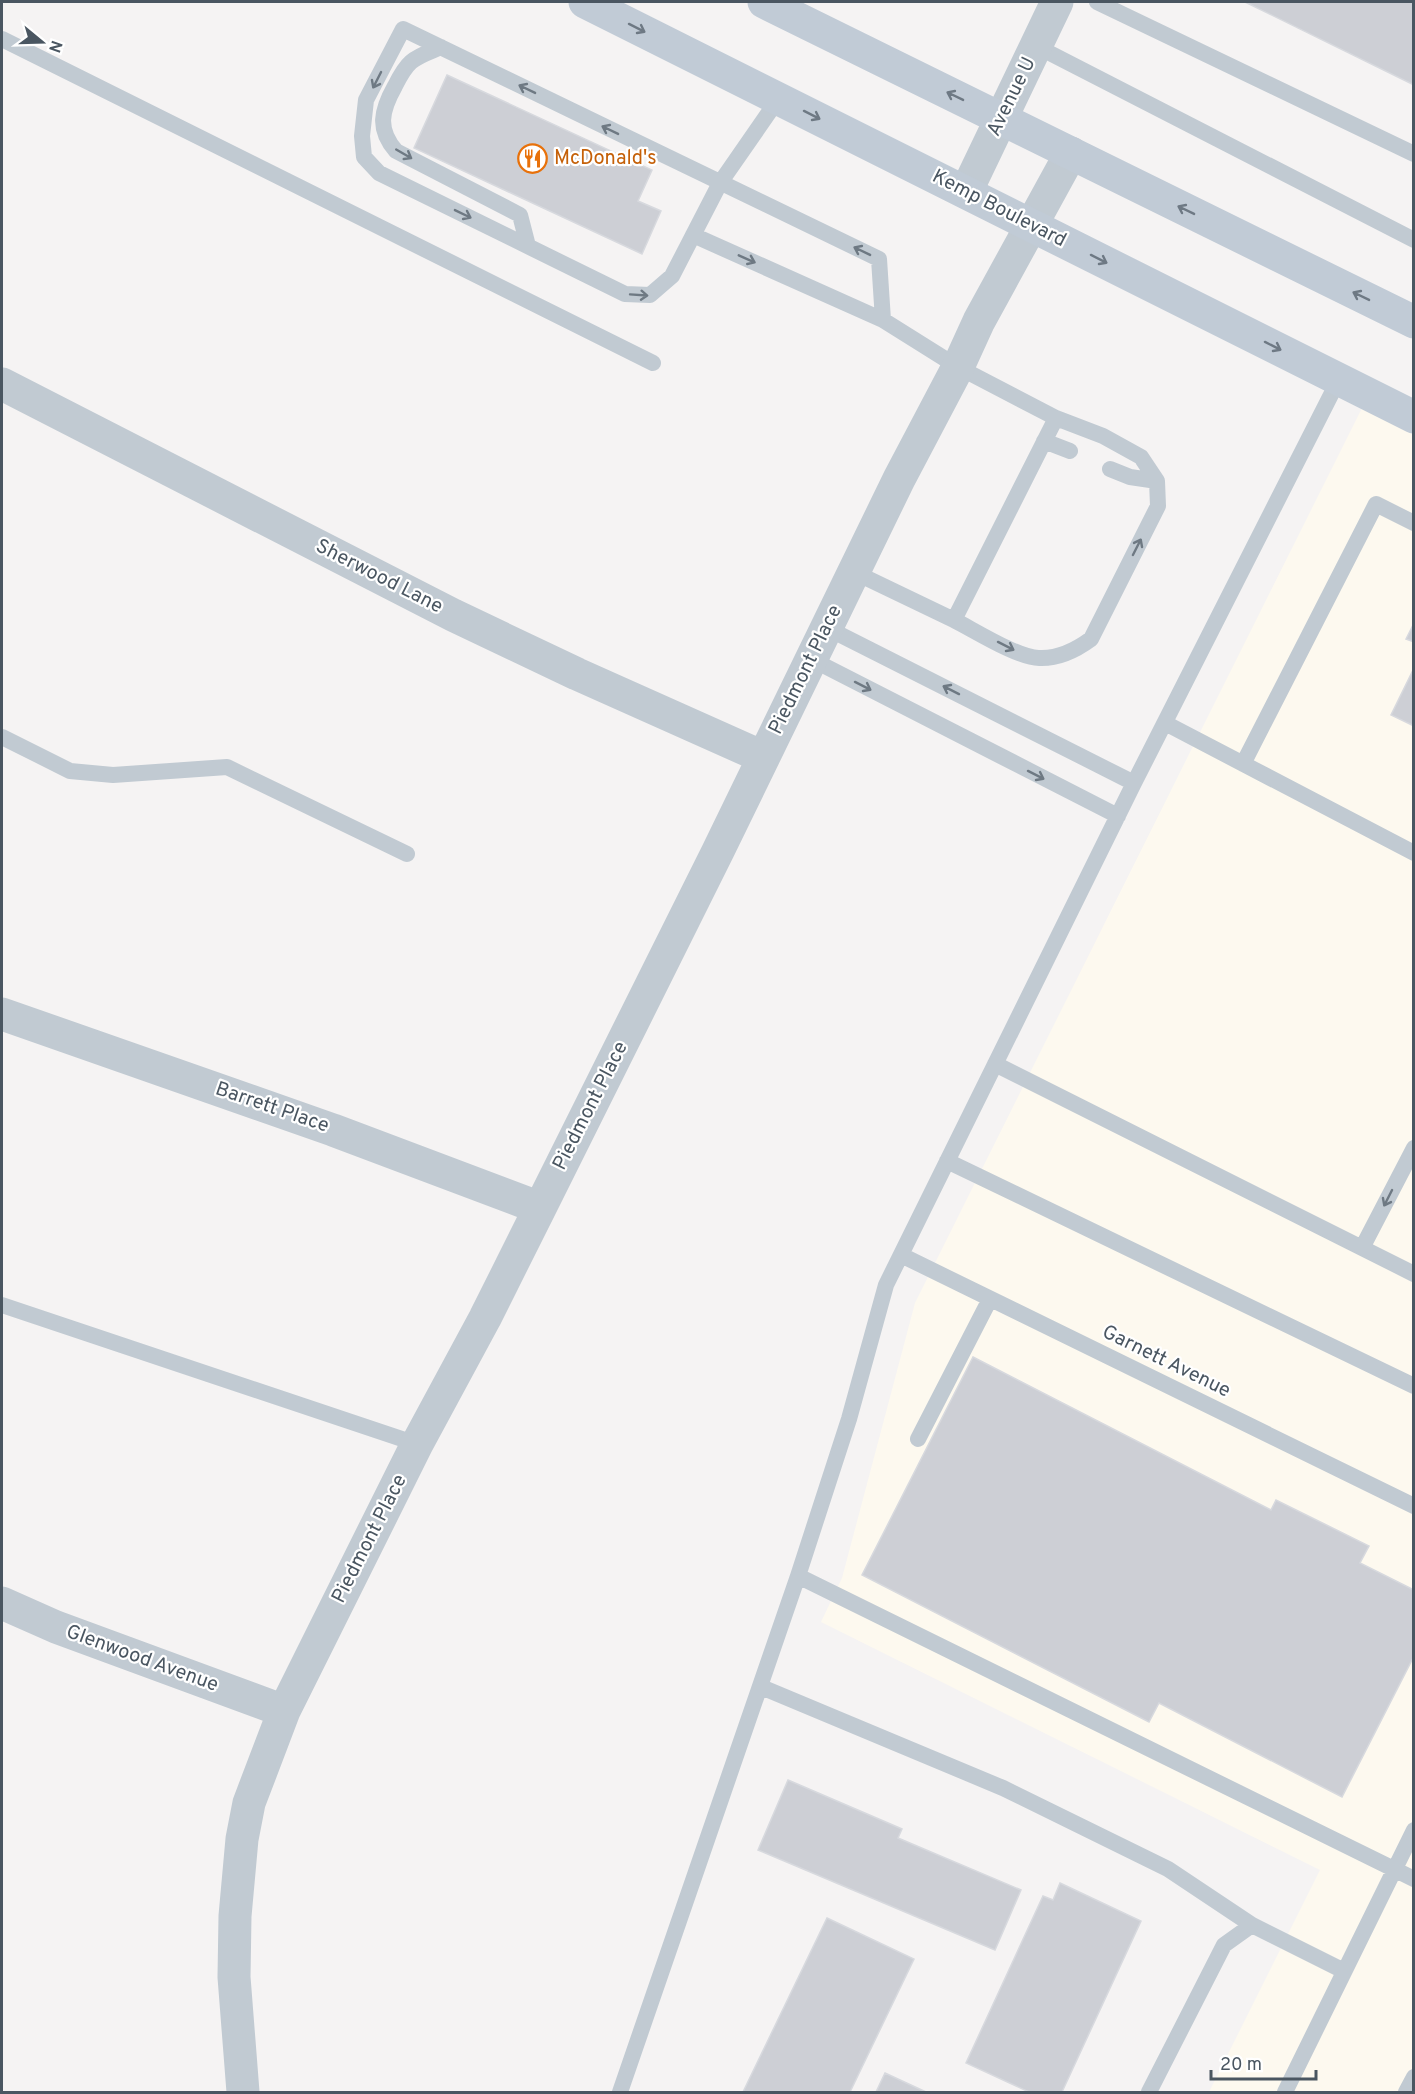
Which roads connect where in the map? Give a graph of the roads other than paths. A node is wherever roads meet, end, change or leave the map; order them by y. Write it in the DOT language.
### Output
graph roads {
  1 [pos="585,2"];
  2 [pos="764,2"];
  3 [pos="1057,2"];
  4 [pos="1097,2"];
  5 [pos="2,39"];
  6 [pos="1036,46"];
  7 [pos="441,47"];
  8 [pos="779,98"];
  9 [pos="1001,119"];
  10 [pos="1071,153"];
  11 [pos="1413,154"];
  12 [pos="720,183"];
  13 [pos="966,192"];
  14 [pos="1032,225"];
  15 [pos="693,235"];
  16 [pos="1413,240"];
  17 [pos="528,246"];
  18 [pos="883,320"];
  19 [pos="1413,322"];
  20 [pos="653,363"];
  21 [pos="958,367"];
  22 [pos="1339,379"];
  23 [pos="2,384"];
  24 [pos="1413,417"];
  25 [pos="1056,418"];
  26 [pos="1044,441"];
  27 [pos="1070,451"];
  28 [pos="1110,469"];
  29 [pos="1157,481"];
  30 [pos="1413,523"];
  31 [pos="854,572"];
  32 [pos="954,620"];
  33 [pos="827,628"];
  34 [pos="811,659"];
  35 [pos="1165,723"];
  36 [pos="2,737"];
  37 [pos="763,758"];
  38 [pos="1244,764"];
  39 [pos="1134,783"];
  40 [pos="1118,816"];
  41 [pos="407,854"];
  42 [pos="1413,854"];
  43 [pos="2,1014"];
  44 [pos="995,1064"];
  45 [pos="1413,1148"];
  46 [pos="947,1161"];
  47 [pos="540,1208"];
  48 [pos="1362,1248"];
  49 [pos="901,1255"];
  50 [pos="1413,1274"];
  51 [pos="990,1299"];
  52 [pos="2,1305"];
  53 [pos="1413,1386"];
  54 [pos="918,1439"];
  55 [pos="417,1444"];
  56 [pos="1413,1506"];
  57 [pos="798,1576"];
  58 [pos="2,1603"];
  59 [pos="761,1687"];
  60 [pos="284,1711"];
  61 [pos="1413,1830"];
  62 [pos="1394,1870"];
  63 [pos="1413,1878"];
  64 [pos="1252,1925"];
  65 [pos="1344,1971"];
  66 [pos="1413,2077"];
  67 [pos="243,2092"];
  68 [pos="620,2092"];
  69 [pos="1149,2092"];
  70 [pos="1285,2092"];
  71 [pos="1406,2092"];
  1 -- 8 [label="main road, Kemp Boulevard, one-way"];
  9 -- 2 [label="main road, one-way"];
  3 -- 6 [label="street, Avenue U"];
  4 -- 11 [label="lane"];
  5 -- 20 [label="lane"];
  6 -- 9 [label="street, Avenue U"];
  6 -- 16 [label="lane"];
  12 -- 7 [label="lane, one-way"];
  7 -- 17 [label="lane, one-way"];
  7 -- 17 [label="lane, one-way"];
  8 -- 12 [label="lane"];
  8 -- 13 [label="main road, Kemp Boulevard, one-way"];
  9 -- 10 [label="main road"];
  9 -- 13 [label="street, Avenue U"];
  10 -- 14 [label="street, Piedmont Place"];
  19 -- 10 [label="main road, one-way"];
  12 -- 15 [label="lane"];
  18 -- 12 [label="lane, one-way"];
  13 -- 14 [label="main road, Kemp Boulevard"];
  14 -- 21 [label="street, Piedmont Place"];
  14 -- 22 [label="main road, Kemp Boulevard, one-way"];
  17 -- 15 [label="lane, one-way"];
  15 -- 18 [label="lane, one-way"];
  18 -- 21 [label="lane"];
  21 -- 25 [label="lane"];
  21 -- 31 [label="street, Piedmont Place"];
  22 -- 24 [label="main road, Kemp Boulevard"];
  22 -- 35 [label="lane"];
  23 -- 37 [label="street, Sherwood Lane"];
  25 -- 26 [label="lane"];
  25 -- 29 [label="lane"];
  26 -- 27 [label="lane"];
  26 -- 32 [label="lane"];
  28 -- 29 [label="lane"];
  32 -- 29 [label="lane, one-way"];
  30 -- 38 [label="lane"];
  31 -- 32 [label="lane"];
  31 -- 33 [label="street, Piedmont Place"];
  33 -- 34 [label="street, Piedmont Place"];
  39 -- 33 [label="lane, one-way"];
  34 -- 37 [label="street, Piedmont Place"];
  34 -- 40 [label="lane, one-way"];
  35 -- 38 [label="lane"];
  35 -- 39 [label="lane"];
  36 -- 41 [label="lane"];
  37 -- 47 [label="street, Piedmont Place"];
  38 -- 42 [label="lane"];
  39 -- 40 [label="lane"];
  40 -- 44 [label="lane"];
  43 -- 47 [label="street, Barrett Place"];
  44 -- 46 [label="lane"];
  44 -- 48 [label="lane"];
  45 -- 48 [label="lane, one-way"];
  46 -- 49 [label="lane"];
  46 -- 53 [label="lane"];
  47 -- 55 [label="street, Piedmont Place"];
  48 -- 50 [label="lane"];
  49 -- 51 [label="lane, Garnett Avenue"];
  49 -- 57 [label="lane"];
  51 -- 54 [label="lane"];
  51 -- 56 [label="lane, Garnett Avenue"];
  52 -- 55 [label="lane"];
  55 -- 60 [label="street, Piedmont Place"];
  57 -- 59 [label="lane"];
  57 -- 62 [label="lane"];
  58 -- 60 [label="street, Glenwood Avenue"];
  59 -- 64 [label="lane"];
  59 -- 68 [label="lane"];
  60 -- 67 [label="street, Piedmont Place"];
  61 -- 62 [label="lane"];
  62 -- 63 [label="lane"];
  62 -- 65 [label="lane"];
  64 -- 65 [label="lane"];
  64 -- 69 [label="lane"];
  65 -- 70 [label="lane"];
  66 -- 71 [label="lane"];
}
